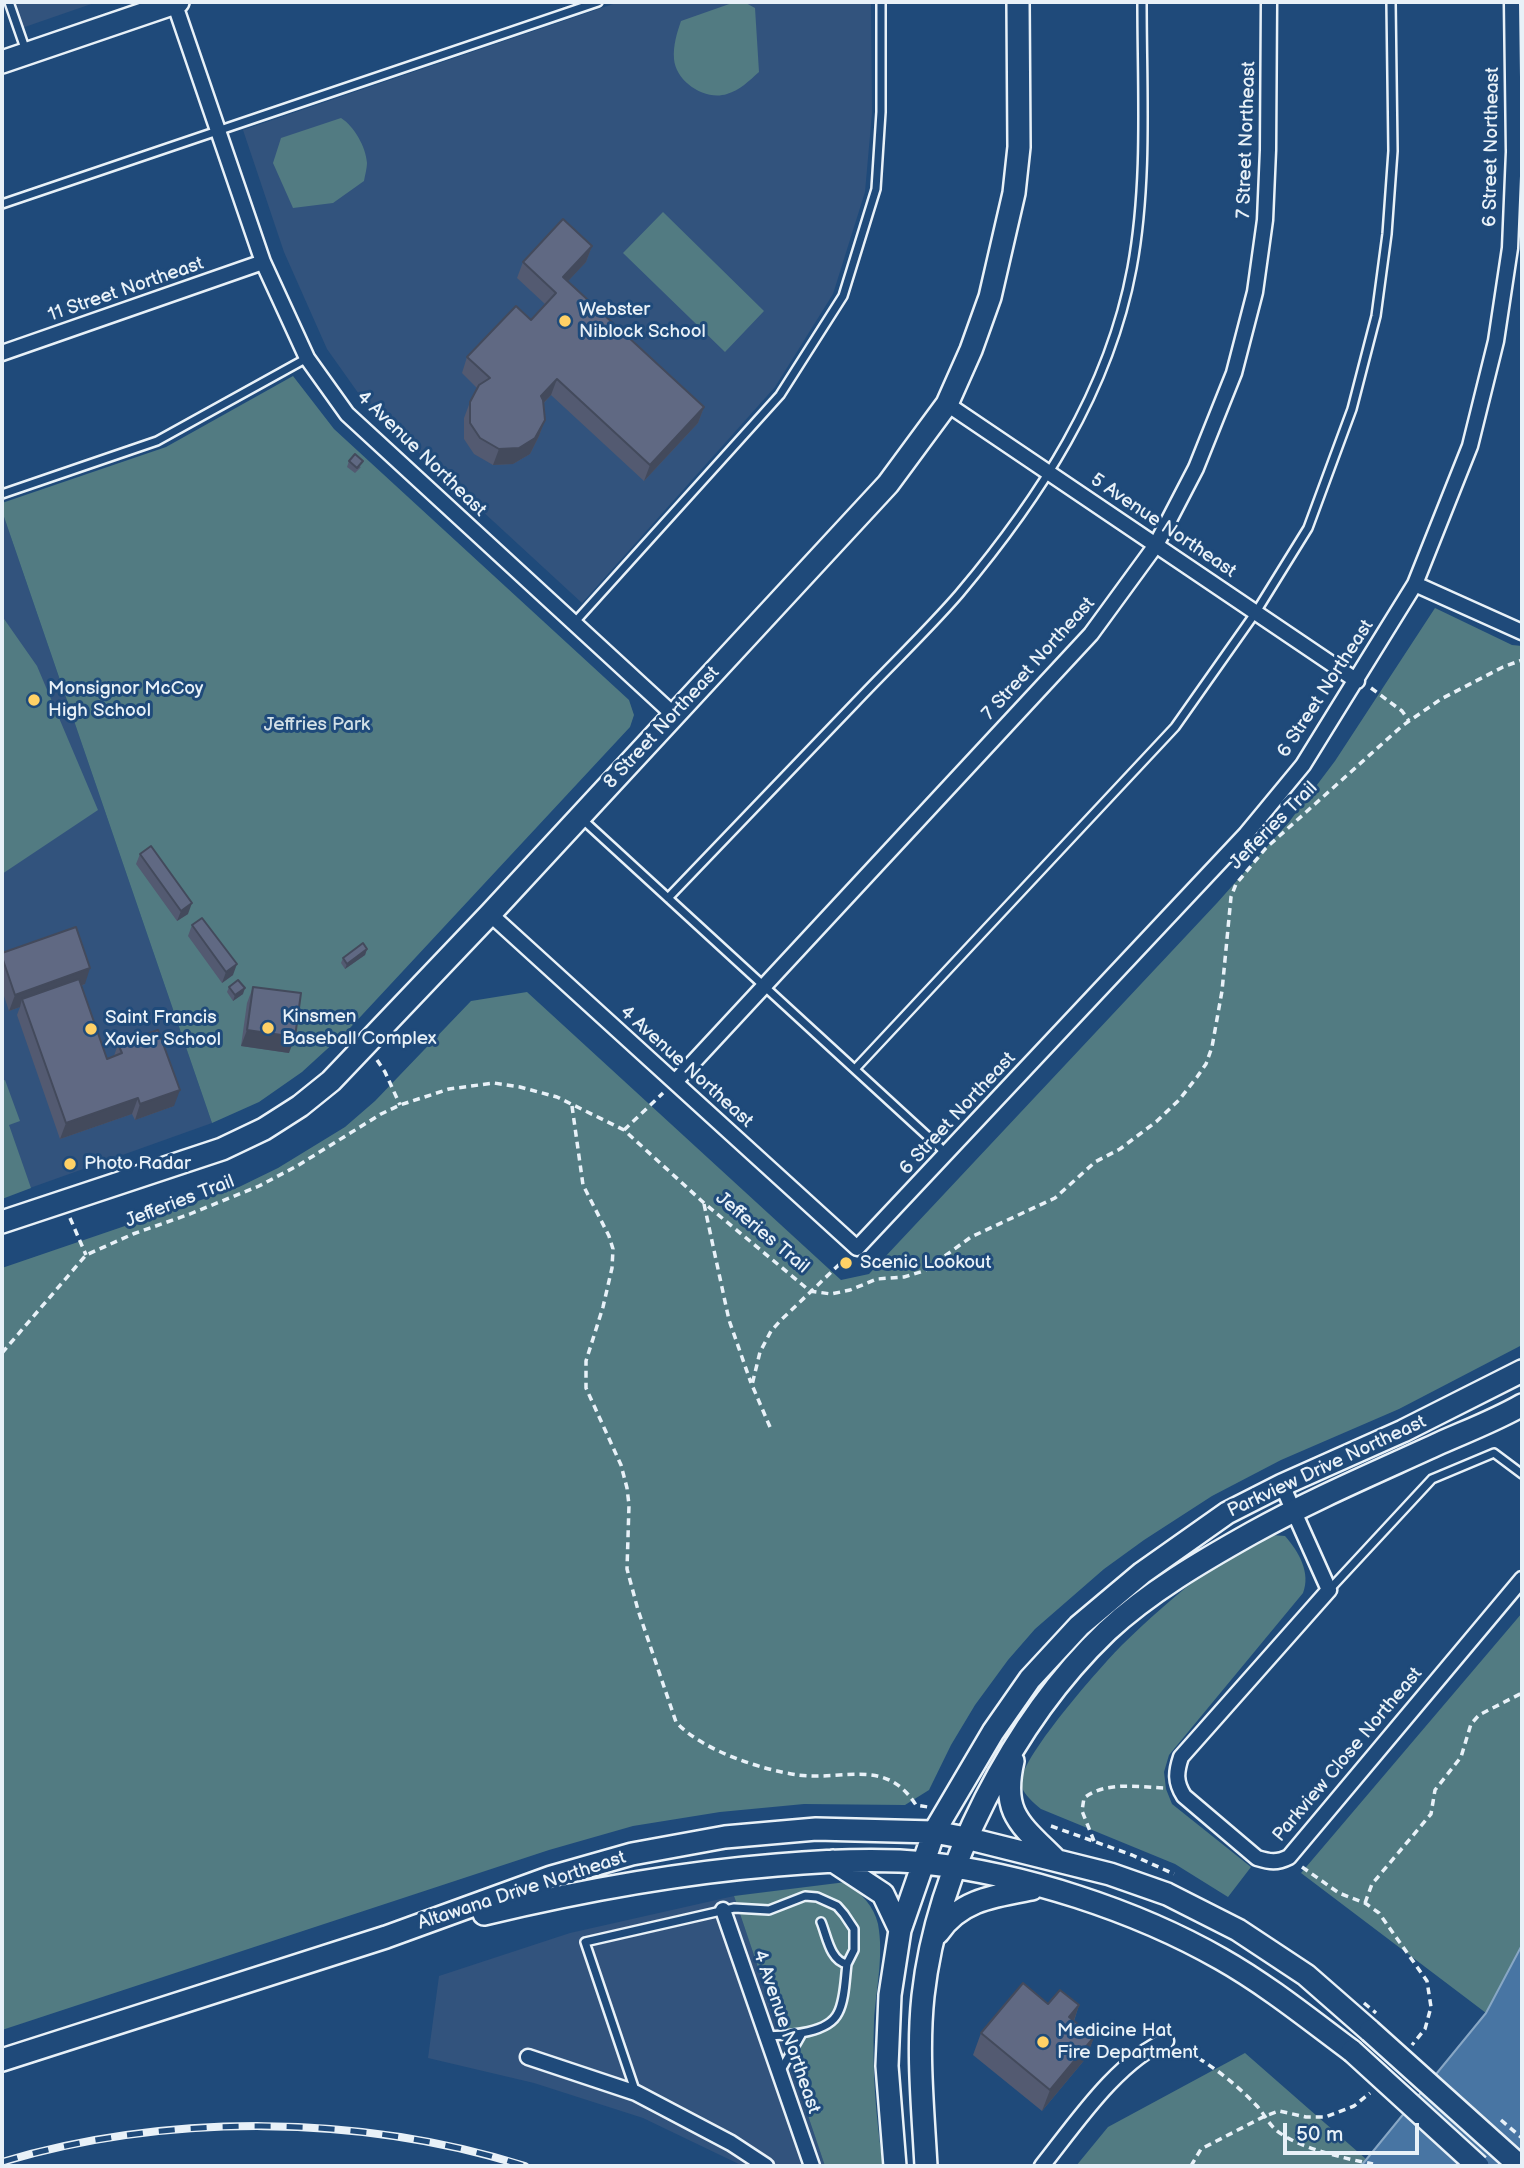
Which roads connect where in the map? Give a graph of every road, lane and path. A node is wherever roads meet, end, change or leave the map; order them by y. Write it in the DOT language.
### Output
graph roads {
  1 [pos="9,2"];
  2 [pos="175,2"];
  3 [pos="598,2"];
  4 [pos="881,2"];
  5 [pos="1018,2"];
  6 [pos="1142,2"];
  7 [pos="1269,2"];
  8 [pos="1391,2"];
  9 [pos="1512,2"];
  10 [pos="27,54"];
  11 [pos="2,62"];
  12 [pos="217,129"];
  13 [pos="2,204"];
  14 [pos="264,262"];
  15 [pos="2,354"];
  16 [pos="307,358"];
  17 [pos="947,404"];
  18 [pos="1049,473"];
  19 [pos="2,494"];
  20 [pos="1156,545"];
  21 [pos="1415,584"];
  22 [pos="1256,612"];
  23 [pos="574,623"];
  24 [pos="1522,632"];
  25 [pos="1522,660"];
  26 [pos="1357,681"];
  27 [pos="674,715"];
  28 [pos="1409,721"];
  29 [pos="579,817"];
  30 [pos="668,898"];
  31 [pos="490,914"];
  32 [pos="764,986"];
  33 [pos="363,1046"];
  34 [pos="855,1069"];
  35 [pos="675,1082"];
  36 [pos="400,1105"];
  37 [pos="572,1105"];
  38 [pos="624,1130"];
  39 [pos="947,1154"];
  40 [pos="704,1203"];
  41 [pos="68,1215"];
  42 [pos="2,1222"];
  43 [pos="857,1248"];
  44 [pos="86,1255"];
  45 [pos="810,1291"];
  46 [pos="2,1353"];
  47 [pos="1522,1371"];
  48 [pos="752,1385"];
  49 [pos="1522,1405"];
  50 [pos="770,1427"];
  51 [pos="1522,1474"];
  52 [pos="1282,1485"];
  53 [pos="1294,1511"];
  54 [pos="1522,1579"];
  55 [pos="1329,1590"];
  56 [pos="1522,1693"];
  57 [pos="1018,1741"];
  58 [pos="1179,1788"];
  59 [pos="946,1811"];
  60 [pos="1045,1823"];
  61 [pos="934,1832"];
  62 [pos="966,1838"];
  63 [pos="1289,1857"];
  64 [pos="831,1860"];
  65 [pos="1056,1860"];
  66 [pos="924,1863"];
  67 [pos="956,1868"];
  68 [pos="1044,1887"];
  69 [pos="723,1910"];
  70 [pos="821,1922"];
  71 [pos="900,1930"];
  72 [pos="386,1937"];
  73 [pos="932,1941"];
  74 [pos="847,1964"];
  75 [pos="802,2035"];
  76 [pos="767,2036"];
  77 [pos="1166,2041"];
  78 [pos="528,2057"];
  79 [pos="2,2060"];
  80 [pos="780,2073"];
  81 [pos="636,2093"];
  82 [pos="1373,2164"];
  83 [pos="766,2166"];
  84 [pos="812,2166"];
  85 [pos="895,2166"];
  86 [pos="926,2166"];
  87 [pos="1042,2166"];
  88 [pos="1478,2166"];
  89 [pos="1520,2166"];
  1 -- 10 [label="lane"];
  2 -- 10 [label="main road"];
  2 -- 12 [label="street, 4 Avenue Northeast"];
  3 -- 12 [label="lane"];
  4 -- 23 [label="lane"];
  5 -- 17 [label="main road, 8 Street Northeast"];
  6 -- 18 [label="lane"];
  7 -- 20 [label="street, 7 Street Northeast"];
  8 -- 22 [label="lane"];
  9 -- 21 [label="street, 6 Street Northeast"];
  10 -- 11 [label="main road"];
  12 -- 13 [label="lane"];
  12 -- 14 [label="street, 4 Avenue Northeast"];
  14 -- 15 [label="street, 11 Street Northeast"];
  14 -- 16 [label="street, 4 Avenue Northeast"];
  16 -- 19 [label="lane"];
  16 -- 23 [label="street, 4 Avenue Northeast"];
  17 -- 18 [label="street, 5 Avenue Northeast"];
  17 -- 27 [label="main road, 8 Street Northeast"];
  18 -- 20 [label="street, 5 Avenue Northeast"];
  18 -- 30 [label="lane"];
  20 -- 22 [label="street, 5 Avenue Northeast"];
  20 -- 32 [label="street, 7 Street Northeast"];
  21 -- 24 [label="street"];
  21 -- 26 [label="street, 6 Street Northeast"];
  22 -- 26 [label="street, 5 Avenue Northeast"];
  22 -- 34 [label="lane"];
  23 -- 27 [label="street, 4 Avenue Northeast"];
  25 -- 28 [label="path, Jefferies Trail"];
  26 -- 28 [label="path"];
  26 -- 39 [label="street, 6 Street Northeast"];
  27 -- 29 [label="main road, 8 Street Northeast"];
  28 -- 45 [label="path, Jefferies Trail"];
  29 -- 30 [label="lane"];
  29 -- 31 [label="main road, 8 Street Northeast"];
  30 -- 32 [label="lane"];
  31 -- 33 [label="main road, 8 Street Northeast"];
  31 -- 35 [label="street, 4 Avenue Northeast"];
  32 -- 34 [label="lane"];
  32 -- 35 [label="street, 7 Street Northeast"];
  33 -- 36 [label="path"];
  33 -- 42 [label="main road, 8 Street Northeast"];
  34 -- 39 [label="lane"];
  35 -- 38 [label="path"];
  35 -- 43 [label="street, 4 Avenue Northeast"];
  36 -- 37 [label="path, Jefferies Trail"];
  36 -- 44 [label="path, Jefferies Trail"];
  37 -- 38 [label="path, Jefferies Trail"];
  37 -- 59 [label="path"];
  38 -- 40 [label="path, Jefferies Trail"];
  39 -- 43 [label="street, 6 Street Northeast"];
  40 -- 45 [label="path, Jefferies Trail"];
  40 -- 48 [label="path"];
  41 -- 44 [label="path"];
  43 -- 45 [label="path"];
  44 -- 46 [label="path, Jefferies Trail"];
  45 -- 48 [label="path"];
  47 -- 52 [label="main road, Parkview Drive Northeast"];
  48 -- 50 [label="path"];
  49 -- 53 [label="main road, Parkview Drive Northeast"];
  51 -- 55 [label="lane"];
  52 -- 53 [label="street"];
  52 -- 59 [label="main road, Parkview Drive Northeast"];
  53 -- 55 [label="street"];
  53 -- 57 [label="main road, Parkview Drive Northeast"];
  54 -- 63 [label="street, Parkview Close Northeast"];
  55 -- 58 [label="street"];
  56 -- 63 [label="path"];
  57 -- 62 [label="main road, Parkview Drive Northeast"];
  57 -- 65 [label="main road"];
  58 -- 60 [label="path"];
  58 -- 63 [label="street, Parkview Close Northeast"];
  59 -- 61 [label="main road, Parkview Drive Northeast"];
  61 -- 62 [label="main road, Altawana Drive Northeast"];
  61 -- 66 [label="main road, Parkview Drive Northeast"];
  61 -- 72 [label="main road, Altawana Drive Northeast"];
  62 -- 65 [label="main road, Altawana Drive Northeast"];
  62 -- 67 [label="main road, Parkview Drive Northeast"];
  64 -- 66 [label="main road, Altawana Drive Northeast"];
  64 -- 71 [label="main road"];
  64 -- 72 [label="main road, Altawana Drive Northeast"];
  65 -- 89 [label="main road, Altawana Drive Northeast, bridge"];
  66 -- 67 [label="main road, Altawana Drive Northeast"];
  66 -- 71 [label="main road, Parkview Drive Northeast"];
  67 -- 68 [label="main road, Altawana Drive Northeast"];
  67 -- 73 [label="main road, Parkview Drive Northeast"];
  68 -- 73 [label="main road"];
  68 -- 88 [label="main road, Altawana Drive Northeast, bridge"];
  69 -- 74 [label="lane"];
  69 -- 76 [label="street, 4 Avenue Northeast"];
  69 -- 81 [label="lane"];
  70 -- 74 [label="lane"];
  71 -- 85 [label="main road, Parkview Drive Northeast"];
  72 -- 79 [label="main road, Altawana Drive Northeast"];
  73 -- 86 [label="main road, Parkview Drive Northeast"];
  74 -- 75 [label="lane"];
  75 -- 76 [label="lane"];
  75 -- 80 [label="lane"];
  76 -- 80 [label="street, 4 Avenue Northeast"];
  77 -- 82 [label="path"];
  77 -- 87 [label="street"];
  78 -- 81 [label="street"];
  80 -- 84 [label="street, 4 Avenue Northeast"];
  81 -- 83 [label="street"];
}
